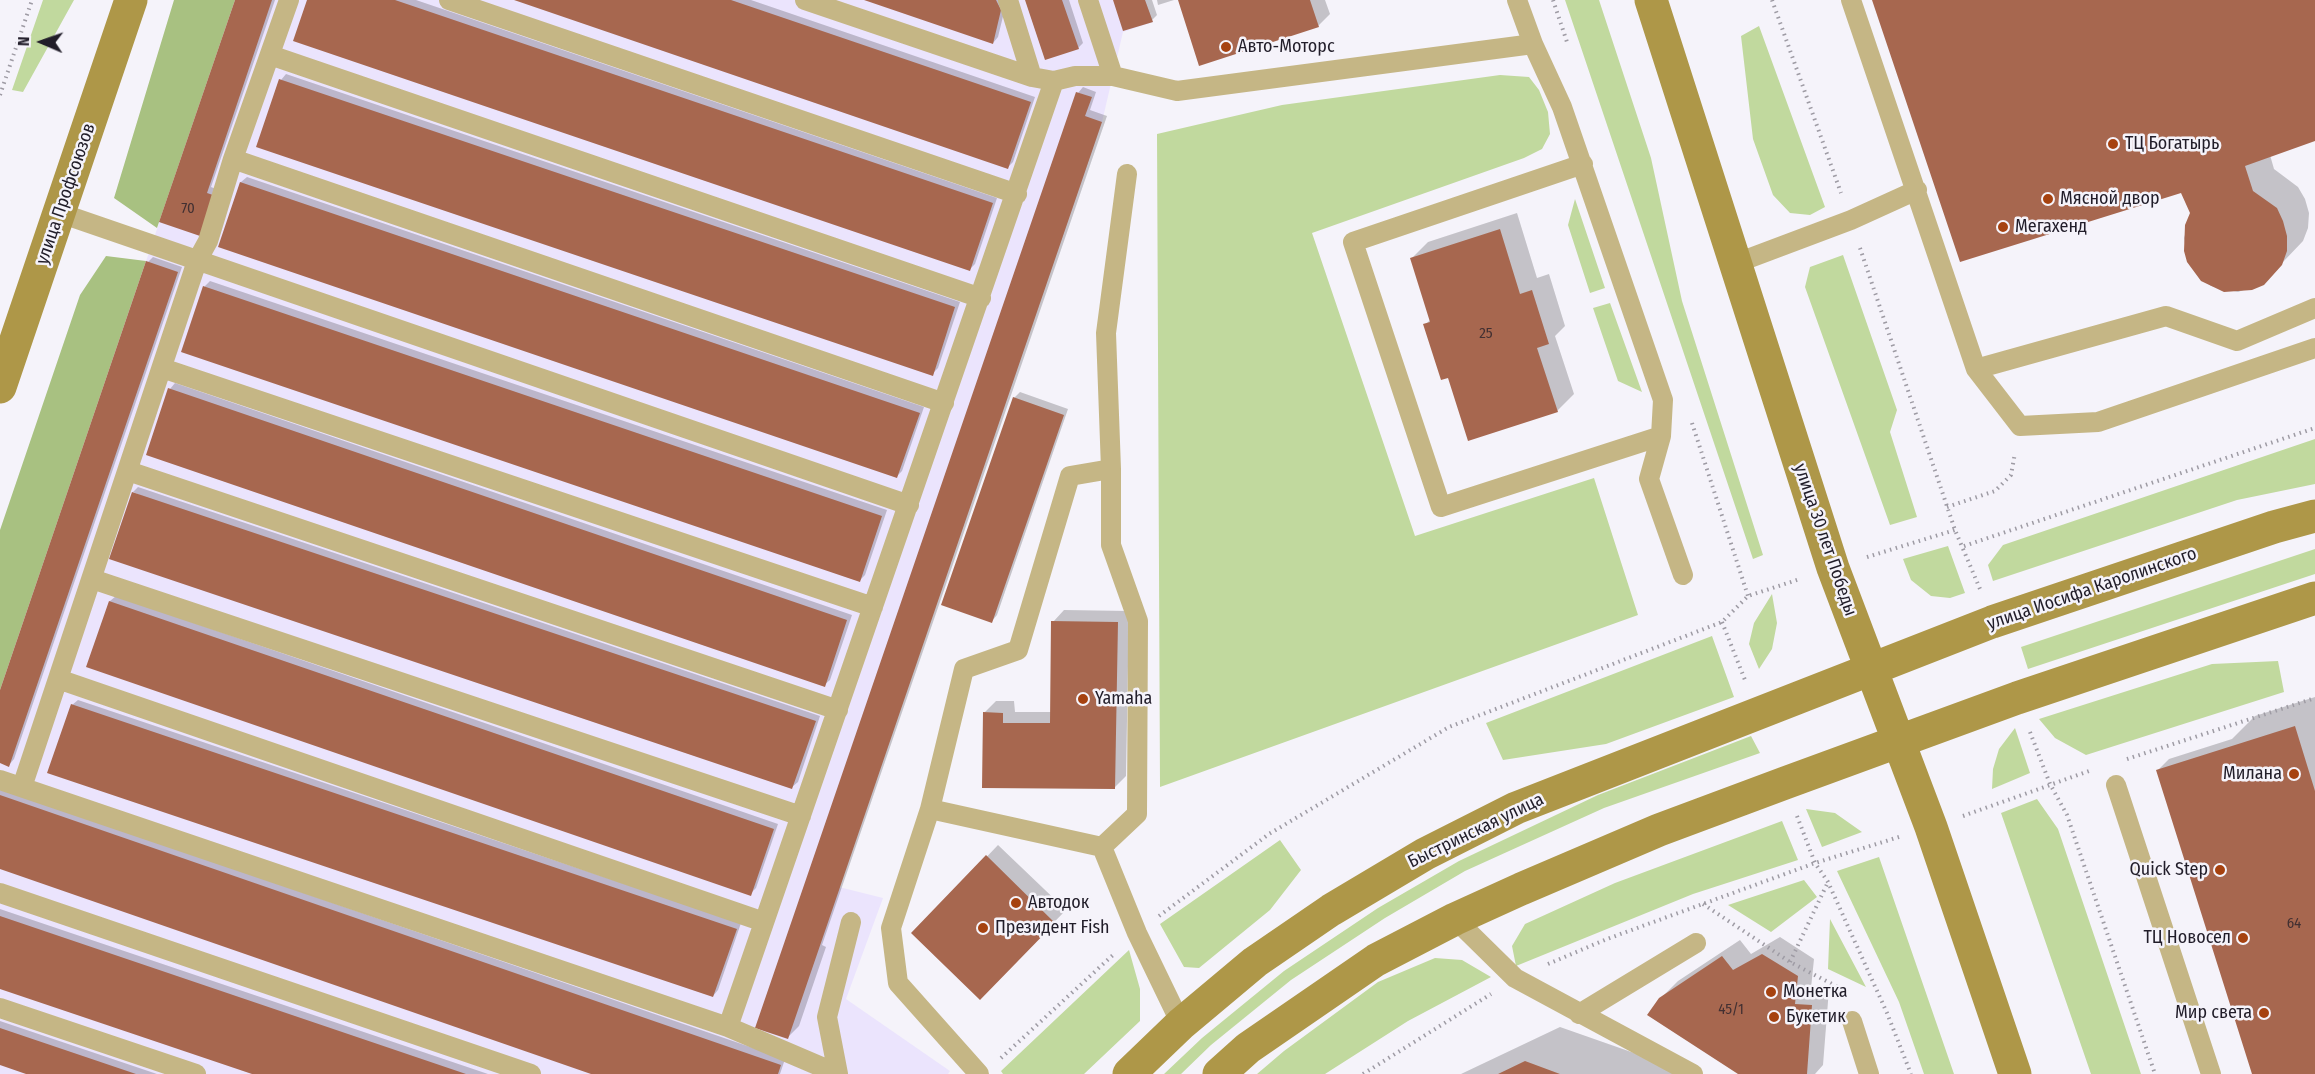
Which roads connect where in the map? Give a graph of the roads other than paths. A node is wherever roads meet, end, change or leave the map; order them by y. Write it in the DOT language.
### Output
graph roads {
  1 [pos="131,0"];
  2 [pos="289,0"];
  3 [pos="449,0"];
  4 [pos="805,0"];
  5 [pos="1008,0"];
  6 [pos="1088,0"];
  7 [pos="1517,0"];
  8 [pos="1651,0"];
  9 [pos="1851,0"];
  10 [pos="1533,44"];
  11 [pos="270,55"];
  12 [pos="1113,76"];
  13 [pos="1032,77"];
  14 [pos="1054,81"];
  15 [pos="233,159"];
  16 [pos="1583,164"];
  17 [pos="1127,174"];
  18 [pos="1917,190"];
  19 [pos="1017,194"];
  20 [pos="60,213"];
  21 [pos="197,261"];
  22 [pos="1734,264"];
  23 [pos="981,298"];
  24 [pos="2315,308"];
  25 [pos="2315,348"];
  26 [pos="162,368"];
  27 [pos="1976,369"];
  28 [pos="0,387"];
  29 [pos="944,403"];
  30 [pos="1661,436"];
  31 [pos="1111,469"];
  32 [pos="128,471"];
  33 [pos="909,505"];
  34 [pos="2315,516"];
  35 [pos="1683,575"];
  36 [pos="92,579"];
  37 [pos="2315,598"];
  38 [pos="873,607"];
  39 [pos="1871,669"];
  40 [pos="58,679"];
  41 [pos="837,710"];
  42 [pos="1899,741"];
  43 [pos="0,780"];
  44 [pos="2116,784"];
  45 [pos="22,787"];
  46 [pos="930,809"];
  47 [pos="801,816"];
  48 [pos="1102,847"];
  49 [pos="0,893"];
  50 [pos="1455,919"];
  51 [pos="764,922"];
  52 [pos="851,922"];
  53 [pos="1696,943"];
  54 [pos="0,1008"];
  55 [pos="1578,1014"];
  56 [pos="1851,1021"];
  57 [pos="1181,1024"];
  58 [pos="728,1027"];
  59 [pos="986,1070"];
  60 [pos="196,1074"];
  61 [pos="531,1074"];
  62 [pos="838,1074"];
  63 [pos="1129,1074"];
  64 [pos="1219,1074"];
  65 [pos="1693,1074"];
  66 [pos="1869,1074"];
  67 [pos="2014,1074"];
  68 [pos="2211,1074"];
  1 -- 20 [label="main road, улица Профсоюзов"];
  2 -- 11 [label="lane"];
  3 -- 19 [label="lane"];
  4 -- 13 [label="lane"];
  5 -- 13 [label="lane"];
  6 -- 12 [label="lane"];
  7 -- 10 [label="lane"];
  8 -- 22 [label="main road, улица 30 лет Победы"];
  9 -- 18 [label="lane"];
  10 -- 12 [label="lane"];
  10 -- 16 [label="lane"];
  11 -- 15 [label="lane"];
  11 -- 23 [label="lane"];
  12 -- 14 [label="lane"];
  13 -- 14 [label="lane"];
  14 -- 19 [label="lane"];
  15 -- 21 [label="lane"];
  15 -- 29 [label="lane"];
  16 -- 30 [label="lane"];
  16 -- 30 [label="lane"];
  17 -- 31 [label="lane"];
  18 -- 22 [label="lane"];
  18 -- 27 [label="lane"];
  19 -- 23 [label="lane"];
  20 -- 21 [label="lane"];
  20 -- 28 [label="main road, улица Профсоюзов"];
  21 -- 26 [label="lane"];
  21 -- 33 [label="lane"];
  22 -- 39 [label="main road, улица 30 лет Победы"];
  23 -- 29 [label="lane"];
  24 -- 27 [label="lane"];
  25 -- 27 [label="lane"];
  26 -- 32 [label="lane"];
  26 -- 38 [label="lane"];
  29 -- 33 [label="lane"];
  30 -- 35 [label="lane"];
  31 -- 46 [label="lane"];
  31 -- 48 [label="lane"];
  32 -- 36 [label="lane"];
  32 -- 41 [label="lane"];
  33 -- 38 [label="lane"];
  34 -- 39 [label="main road, улица Иосифа Каролинского"];
  36 -- 40 [label="lane"];
  36 -- 47 [label="lane"];
  37 -- 42 [label="main road"];
  38 -- 41 [label="lane"];
  39 -- 42 [label="main road, улица 30 лет Победы"];
  39 -- 57 [label="main road, Быстринская улица"];
  40 -- 45 [label="lane"];
  40 -- 51 [label="lane"];
  41 -- 47 [label="lane"];
  42 -- 50 [label="main road"];
  42 -- 67 [label="main road, улица 30 лет Победы"];
  43 -- 45 [label="lane"];
  44 -- 68 [label="lane"];
  45 -- 58 [label="lane"];
  46 -- 48 [label="lane"];
  46 -- 59 [label="lane"];
  47 -- 51 [label="lane"];
  48 -- 57 [label="lane"];
  49 -- 61 [label="lane"];
  50 -- 55 [label="lane"];
  50 -- 64 [label="main road"];
  51 -- 58 [label="lane"];
  52 -- 62 [label="lane"];
  53 -- 55 [label="lane"];
  54 -- 60 [label="lane"];
  55 -- 65 [label="lane"];
  56 -- 66 [label="lane"];
  57 -- 63 [label="main road, Быстринская улица"];
  58 -- 62 [label="lane"];
}
